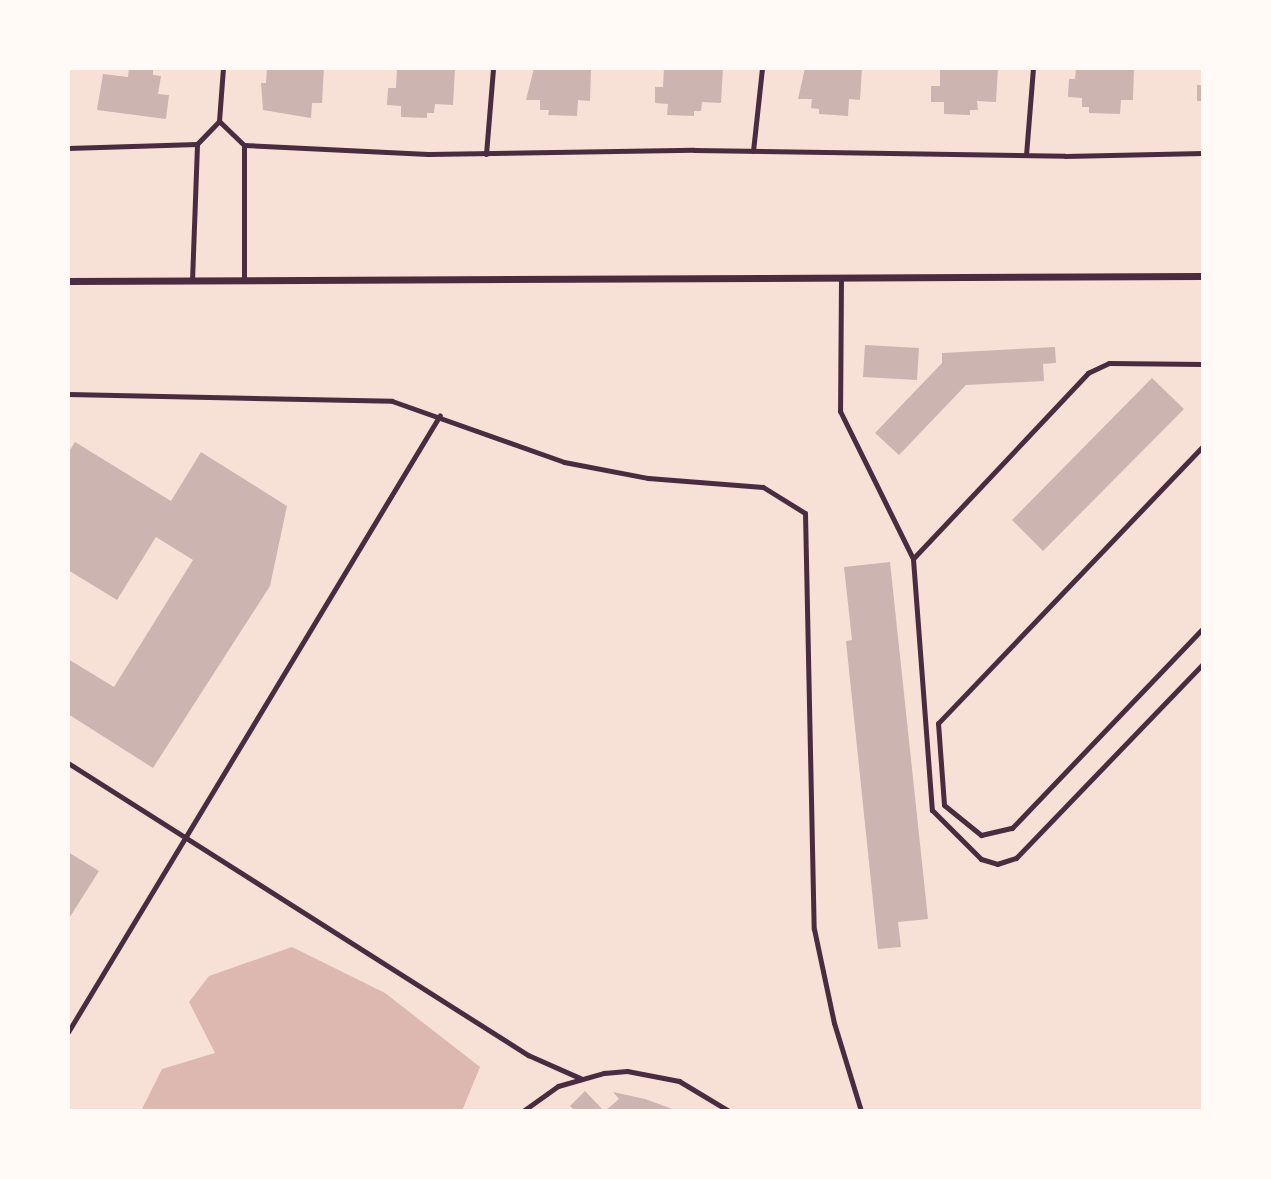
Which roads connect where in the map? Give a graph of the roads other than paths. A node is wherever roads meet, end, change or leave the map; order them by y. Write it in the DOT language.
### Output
graph roads {
  1 [pos="223,68"];
  2 [pos="494,68"];
  3 [pos="762,68"];
  4 [pos="1033,68"];
  5 [pos="219,121"];
  6 [pos="197,144"];
  7 [pos="244,145"];
  8 [pos="68,148"];
  9 [pos="753,151"];
  10 [pos="486,153"];
  11 [pos="1203,153"];
  12 [pos="1026,155"];
  13 [pos="1203,276"];
  14 [pos="841,278"];
  15 [pos="68,281"];
  16 [pos="192,281"];
  17 [pos="244,281"];
  18 [pos="1203,365"];
  19 [pos="68,394"];
  20 [pos="440,415"];
  21 [pos="1203,446"];
  22 [pos="913,559"];
  23 [pos="1203,628"];
  24 [pos="1203,664"];
  25 [pos="68,763"];
  26 [pos="185,838"];
  27 [pos="68,1032"];
  28 [pos="580,1077"];
  29 [pos="523,1111"];
  30 [pos="729,1111"];
  31 [pos="861,1111"];
  1 -- 5 [label="lane"];
  2 -- 10 [label="lane"];
  3 -- 9 [label="lane"];
  4 -- 12 [label="lane"];
  5 -- 6 [label="lane"];
  5 -- 7 [label="lane"];
  6 -- 8 [label="lane"];
  6 -- 16 [label="lane"];
  7 -- 10 [label="lane"];
  7 -- 17 [label="lane"];
  9 -- 10 [label="lane"];
  9 -- 12 [label="lane"];
  11 -- 12 [label="lane"];
  13 -- 14 [label="street"];
  14 -- 17 [label="street"];
  14 -- 22 [label="lane"];
  15 -- 16 [label="street"];
  16 -- 17 [label="street"];
  18 -- 22 [label="lane"];
  19 -- 20 [label="lane"];
  20 -- 26 [label="lane"];
  20 -- 31 [label="lane"];
  21 -- 23 [label="lane"];
  22 -- 24 [label="lane"];
  25 -- 26 [label="lane"];
  26 -- 27 [label="lane"];
  26 -- 28 [label="lane"];
  28 -- 29 [label="lane"];
  28 -- 30 [label="lane"];
}
